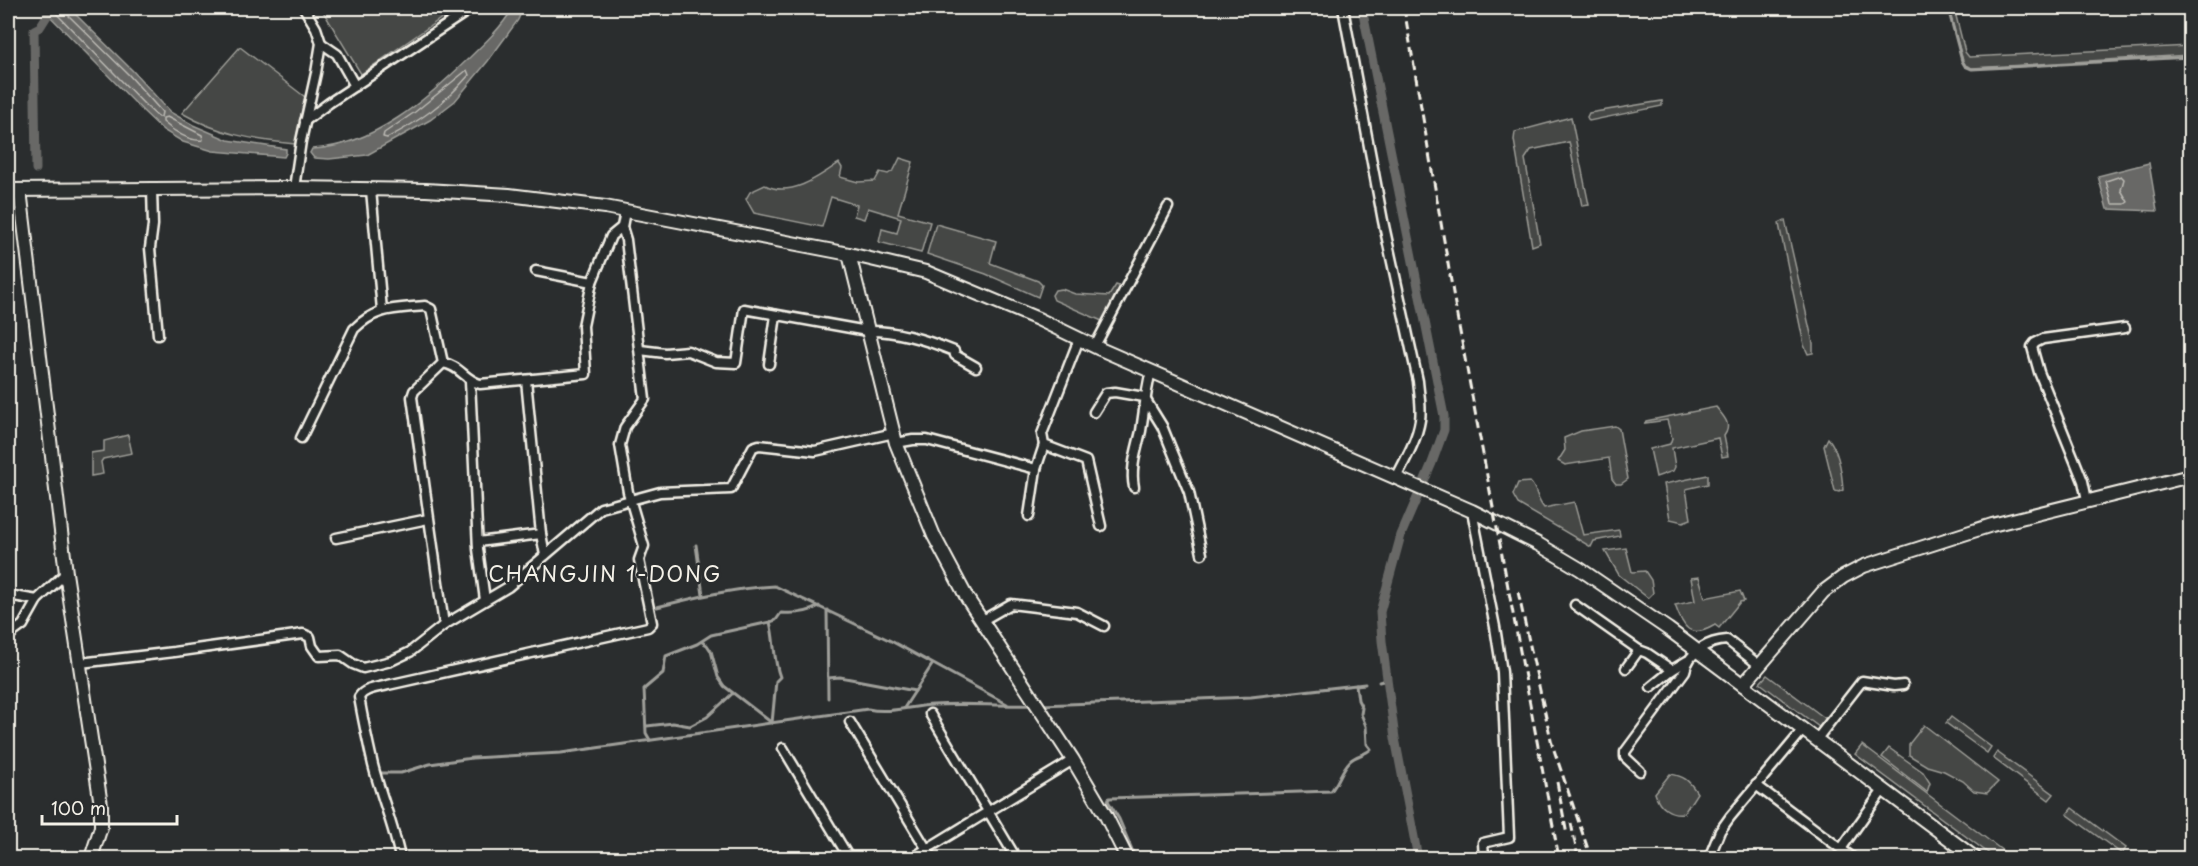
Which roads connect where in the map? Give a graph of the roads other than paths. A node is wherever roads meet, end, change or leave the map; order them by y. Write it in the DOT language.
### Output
graph roads {
  1 [pos="304,8"];
  2 [pos="472,8"];
  3 [pos="1343,8"];
  4 [pos="321,43"];
  5 [pos="354,86"];
  6 [pos="305,122"];
  7 [pos="294,188"];
  8 [pos="152,189"];
  9 [pos="14,190"];
  10 [pos="370,190"];
  11 [pos="1168,207"];
  12 [pos="625,211"];
  13 [pos="622,227"];
  14 [pos="849,254"];
  15 [pos="536,271"];
  16 [pos="592,282"];
  17 [pos="382,310"];
  18 [pos="776,315"];
  19 [pos="2125,328"];
  20 [pos="867,331"];
  21 [pos="158,335"];
  22 [pos="1079,339"];
  23 [pos="1095,346"];
  24 [pos="640,350"];
  25 [pos="443,363"];
  26 [pos="769,364"];
  27 [pos="976,367"];
  28 [pos="1151,371"];
  29 [pos="526,380"];
  30 [pos="470,381"];
  31 [pos="1144,397"];
  32 [pos="1094,412"];
  33 [pos="301,438"];
  34 [pos="895,438"];
  35 [pos="1044,445"];
  36 [pos="1036,469"];
  37 [pos="2190,476"];
  38 [pos="1402,480"];
  39 [pos="1134,487"];
  40 [pos="630,499"];
  41 [pos="2087,500"];
  42 [pos="1472,511"];
  43 [pos="1029,516"];
  44 [pos="428,519"];
  45 [pos="1101,526"];
  46 [pos="541,534"];
  47 [pos="336,538"];
  48 [pos="478,542"];
  49 [pos="1202,554"];
  50 [pos="545,555"];
  51 [pos="66,573"];
  52 [pos="8,595"];
  53 [pos="37,600"];
  54 [pos="485,600"];
  55 [pos="1575,605"];
  56 [pos="983,620"];
  57 [pos="444,625"];
  58 [pos="1104,626"];
  59 [pos="8,636"];
  60 [pos="1639,650"];
  61 [pos="1697,651"];
  62 [pos="1687,661"];
  63 [pos="80,663"];
  64 [pos="1759,665"];
  65 [pos="1626,668"];
  66 [pos="1672,670"];
  67 [pos="1743,685"];
  68 [pos="1903,685"];
  69 [pos="1651,687"];
  70 [pos="930,714"];
  71 [pos="850,723"];
  72 [pos="1803,730"];
  73 [pos="1816,740"];
  74 [pos="783,748"];
  75 [pos="1073,760"];
  76 [pos="1640,771"];
  77 [pos="1756,785"];
  78 [pos="1884,790"];
  79 [pos="988,812"];
  80 [pos="1841,849"];
  81 [pos="927,850"];
  82 [pos="1959,854"];
  83 [pos="91,858"];
  84 [pos="400,858"];
  85 [pos="849,858"];
  86 [pos="912,858"];
  87 [pos="932,858"];
  88 [pos="1016,858"];
  89 [pos="1127,858"];
  90 [pos="1484,858"];
  91 [pos="1709,858"];
  92 [pos="1854,858"];
  93 [pos="1975,858"];
  1 -- 4 [label="street"];
  2 -- 5 [label="street"];
  3 -- 38 [label="street"];
  4 -- 5 [label="street"];
  4 -- 6 [label="street"];
  5 -- 6 [label="street"];
  6 -- 7 [label="street"];
  7 -- 8 [label="main road"];
  7 -- 10 [label="main road"];
  8 -- 9 [label="main road"];
  8 -- 21 [label="street"];
  9 -- 51 [label="main road"];
  10 -- 12 [label="main road"];
  10 -- 17 [label="street"];
  11 -- 23 [label="street"];
  12 -- 13 [label="street"];
  12 -- 14 [label="main road"];
  13 -- 16 [label="street"];
  13 -- 24 [label="street"];
  14 -- 20 [label="main road"];
  14 -- 22 [label="main road"];
  15 -- 16 [label="street"];
  16 -- 29 [label="street"];
  17 -- 25 [label="street"];
  17 -- 33 [label="street"];
  18 -- 20 [label="street"];
  18 -- 24 [label="street"];
  18 -- 26 [label="street"];
  19 -- 41 [label="street"];
  20 -- 27 [label="street"];
  20 -- 34 [label="main road"];
  22 -- 23 [label="main road"];
  22 -- 35 [label="street"];
  23 -- 28 [label="main road"];
  24 -- 40 [label="street"];
  25 -- 30 [label="street"];
  25 -- 44 [label="street"];
  28 -- 31 [label="street"];
  28 -- 38 [label="main road"];
  29 -- 30 [label="street"];
  29 -- 46 [label="street"];
  30 -- 48 [label="street"];
  31 -- 32 [label="street"];
  31 -- 39 [label="street"];
  31 -- 49 [label="street"];
  34 -- 36 [label="street"];
  34 -- 40 [label="street"];
  34 -- 56 [label="main road"];
  35 -- 36 [label="street"];
  35 -- 45 [label="street"];
  36 -- 43 [label="street"];
  37 -- 41 [label="main road"];
  38 -- 42 [label="main road"];
  40 -- 50 [label="street"];
  40 -- 84 [label="street"];
  41 -- 64 [label="main road"];
  42 -- 61 [label="main road"];
  42 -- 90 [label="street"];
  44 -- 47 [label="street"];
  44 -- 57 [label="street"];
  46 -- 48 [label="street"];
  46 -- 50 [label="street"];
  48 -- 54 [label="street"];
  50 -- 54 [label="street"];
  51 -- 53 [label="street"];
  51 -- 63 [label="main road"];
  52 -- 53 [label="street"];
  53 -- 59 [label="street"];
  54 -- 57 [label="street"];
  55 -- 60 [label="street"];
  56 -- 58 [label="street"];
  56 -- 75 [label="main road"];
  57 -- 63 [label="street"];
  60 -- 65 [label="street"];
  60 -- 66 [label="street"];
  61 -- 62 [label="street"];
  61 -- 64 [label="street"];
  61 -- 67 [label="main road"];
  62 -- 66 [label="street"];
  62 -- 76 [label="street"];
  63 -- 83 [label="main road"];
  64 -- 67 [label="main road"];
  66 -- 69 [label="street"];
  67 -- 72 [label="main road"];
  68 -- 73 [label="street"];
  70 -- 79 [label="street"];
  71 -- 81 [label="street"];
  72 -- 73 [label="main road"];
  72 -- 77 [label="street"];
  73 -- 78 [label="main road"];
  74 -- 85 [label="street"];
  75 -- 79 [label="street"];
  75 -- 89 [label="main road"];
  77 -- 80 [label="street"];
  77 -- 91 [label="street"];
  78 -- 80 [label="street"];
  78 -- 82 [label="main road"];
  79 -- 81 [label="street"];
  79 -- 88 [label="street"];
  80 -- 92 [label="street"];
  81 -- 86 [label="street"];
  81 -- 87 [label="street"];
  82 -- 93 [label="main road"];
}
